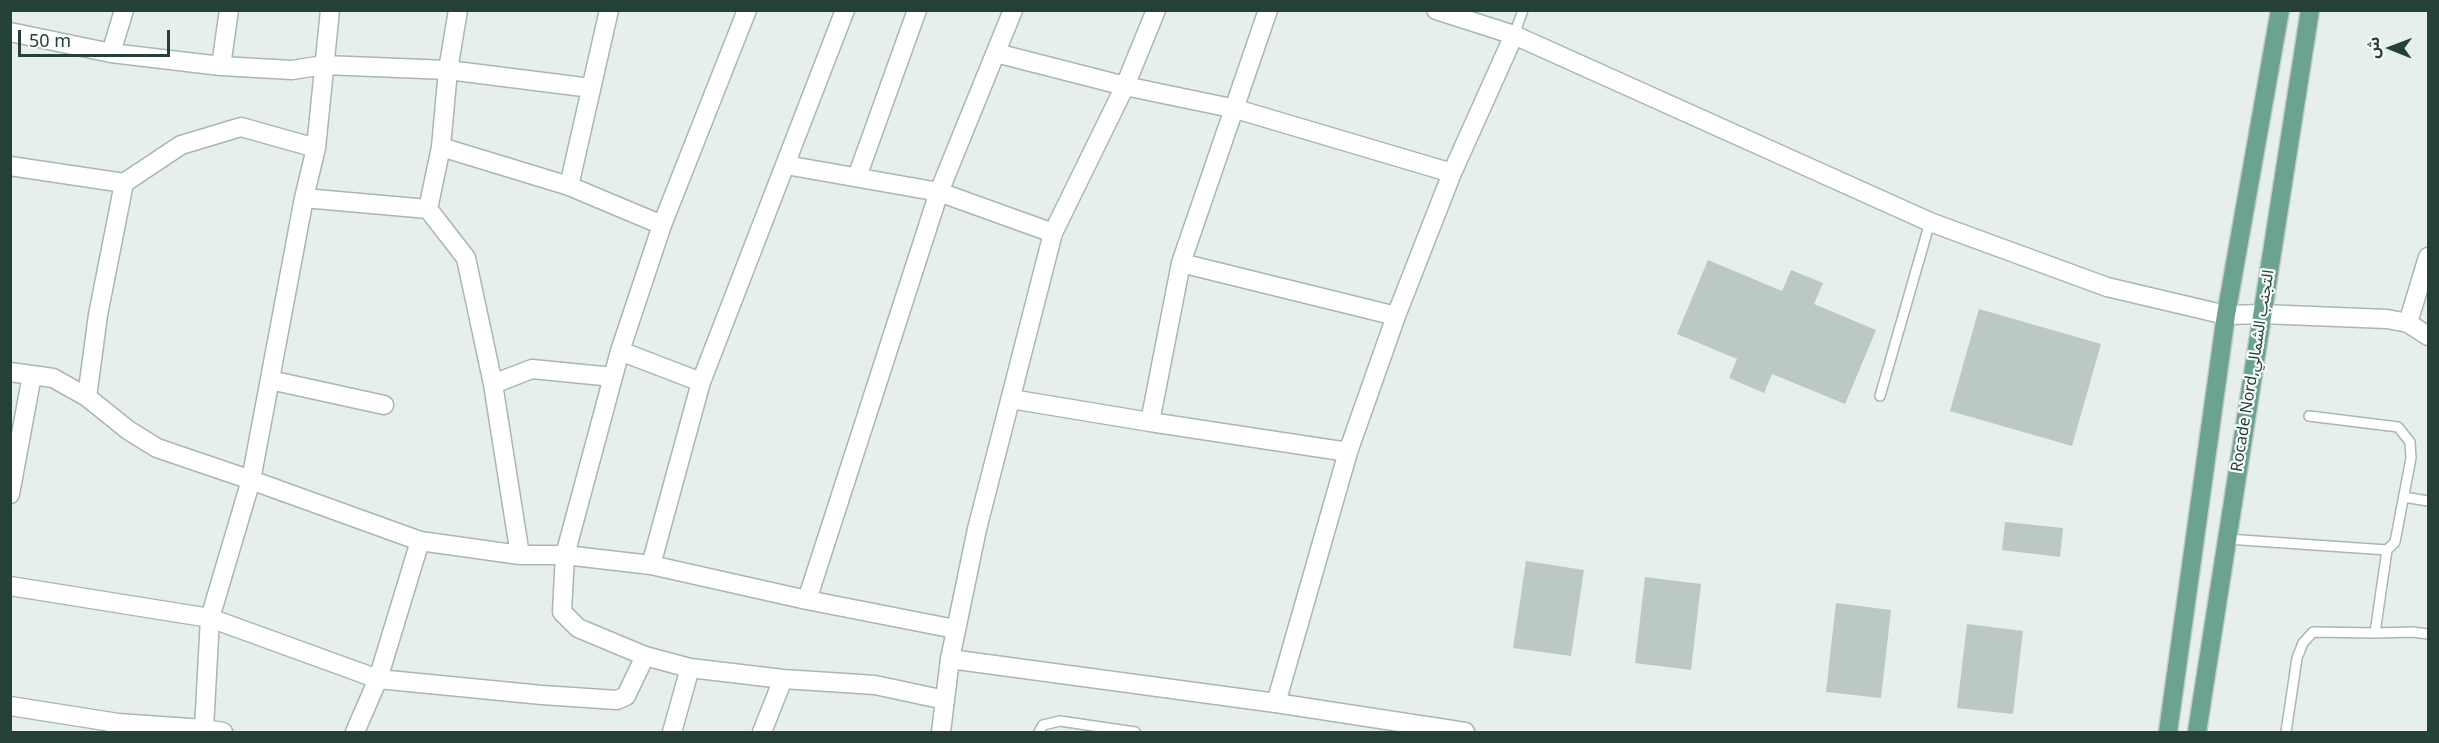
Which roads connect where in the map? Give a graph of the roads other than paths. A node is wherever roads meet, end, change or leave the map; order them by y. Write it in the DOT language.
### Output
graph roads {
  1 [pos="124,10"];
  2 [pos="229,10"];
  3 [pos="330,10"];
  4 [pos="458,10"];
  5 [pos="609,10"];
  6 [pos="747,10"];
  7 [pos="845,10"];
  8 [pos="917,10"];
  9 [pos="1013,10"];
  10 [pos="1156,10"];
  11 [pos="1268,10"];
  12 [pos="1436,10"];
  13 [pos="1523,10"];
  14 [pos="2280,10"];
  15 [pos="2310,10"];
  16 [pos="10,32"];
  17 [pos="1514,35"];
  18 [pos="996,52"];
  19 [pos="111,53"];
  20 [pos="324,65"];
  21 [pos="221,66"];
  22 [pos="448,70"];
  23 [pos="1125,86"];
  24 [pos="591,88"];
  25 [pos="1236,109"];
  26 [pos="441,147"];
  27 [pos="316,148"];
  28 [pos="786,165"];
  29 [pos="10,166"];
  30 [pos="1452,173"];
  31 [pos="857,177"];
  32 [pos="124,183"];
  33 [pos="569,186"];
  34 [pos="939,192"];
  35 [pos="304,198"];
  36 [pos="428,209"];
  37 [pos="1930,222"];
  38 [pos="662,225"];
  39 [pos="1053,233"];
  40 [pos="2428,257"];
  41 [pos="1181,263"];
  42 [pos="2262,314"];
  43 [pos="2226,315"];
  44 [pos="1396,316"];
  45 [pos="2408,323"];
  46 [pos="2428,336"];
  47 [pos="620,351"];
  48 [pos="10,372"];
  49 [pos="32,375"];
  50 [pos="613,377"];
  51 [pos="270,380"];
  52 [pos="701,382"];
  53 [pos="493,384"];
  54 [pos="1880,396"];
  55 [pos="87,397"];
  56 [pos="1011,399"];
  57 [pos="384,405"];
  58 [pos="2309,416"];
  59 [pos="1150,422"];
  60 [pos="1348,452"];
  61 [pos="251,480"];
  62 [pos="10,494"];
  63 [pos="2404,497"];
  64 [pos="2428,501"];
  65 [pos="2227,540"];
  66 [pos="420,542"];
  67 [pos="2387,550"];
  68 [pos="520,555"];
  69 [pos="565,555"];
  70 [pos="651,565"];
  71 [pos="10,585"];
  72 [pos="807,600"];
  73 [pos="210,618"];
  74 [pos="955,629"];
  75 [pos="2375,633"];
  76 [pos="2428,634"];
  77 [pos="645,656"];
  78 [pos="950,660"];
  79 [pos="690,668"];
  80 [pos="378,679"];
  81 [pos="783,679"];
  82 [pos="945,700"];
  83 [pos="1276,703"];
  84 [pos="10,706"];
  85 [pos="116,728"];
  86 [pos="204,729"];
  87 [pos="223,732"];
  88 [pos="355,732"];
  89 [pos="672,732"];
  90 [pos="762,732"];
  91 [pos="941,732"];
  92 [pos="1039,732"];
  93 [pos="1135,732"];
  94 [pos="1466,732"];
  95 [pos="2168,732"];
  96 [pos="2197,732"];
  97 [pos="2286,732"];
  1 -- 19 [label="street"];
  2 -- 21 [label="street"];
  3 -- 20 [label="street"];
  4 -- 22 [label="street"];
  5 -- 24 [label="street"];
  6 -- 38 [label="street"];
  7 -- 28 [label="street"];
  8 -- 31 [label="street"];
  9 -- 18 [label="street"];
  10 -- 23 [label="street"];
  11 -- 25 [label="street"];
  12 -- 17 [label="street"];
  13 -- 17 [label="lane"];
  14 -- 43 [label="main road, Rocade Nord,التجنب الشمالي"];
  15 -- 42 [label="main road, Rocade Nord,التجنب الشمالي"];
  16 -- 19 [label="street"];
  17 -- 30 [label="street"];
  17 -- 37 [label="street"];
  18 -- 23 [label="street"];
  18 -- 34 [label="street"];
  19 -- 21 [label="street"];
  20 -- 21 [label="street"];
  20 -- 22 [label="street"];
  20 -- 27 [label="street"];
  22 -- 24 [label="street"];
  22 -- 26 [label="street"];
  23 -- 25 [label="street"];
  23 -- 39 [label="street"];
  24 -- 33 [label="street"];
  25 -- 30 [label="street"];
  25 -- 41 [label="street"];
  26 -- 33 [label="street"];
  26 -- 36 [label="street"];
  27 -- 32 [label="street"];
  27 -- 35 [label="street"];
  28 -- 31 [label="street"];
  28 -- 52 [label="street"];
  29 -- 32 [label="street"];
  30 -- 44 [label="street"];
  31 -- 34 [label="street"];
  32 -- 55 [label="street"];
  33 -- 38 [label="street"];
  34 -- 39 [label="street"];
  34 -- 72 [label="street"];
  35 -- 36 [label="street"];
  35 -- 51 [label="street"];
  36 -- 53 [label="street"];
  37 -- 43 [label="street"];
  37 -- 54 [label="lane"];
  38 -- 47 [label="street"];
  39 -- 56 [label="street"];
  40 -- 45 [label="street"];
  41 -- 44 [label="street"];
  41 -- 59 [label="street"];
  42 -- 43 [label="street"];
  42 -- 45 [label="street"];
  42 -- 65 [label="main road, Rocade Nord,التجنب الشمالي"];
  43 -- 95 [label="main road, Rocade Nord,التجنب الشمالي"];
  44 -- 60 [label="street"];
  45 -- 46 [label="street"];
  47 -- 50 [label="street"];
  47 -- 52 [label="street"];
  48 -- 49 [label="street"];
  49 -- 55 [label="street"];
  49 -- 62 [label="street"];
  50 -- 53 [label="street"];
  50 -- 69 [label="street"];
  51 -- 57 [label="street"];
  51 -- 61 [label="street"];
  52 -- 70 [label="street"];
  53 -- 68 [label="street"];
  55 -- 61 [label="street"];
  56 -- 59 [label="street"];
  56 -- 74 [label="street"];
  58 -- 63 [label="lane"];
  59 -- 60 [label="street"];
  60 -- 83 [label="street"];
  61 -- 66 [label="street"];
  61 -- 73 [label="street"];
  63 -- 64 [label="lane"];
  63 -- 67 [label="lane"];
  65 -- 67 [label="lane"];
  65 -- 96 [label="main road, Rocade Nord,التجنب الشمالي"];
  66 -- 68 [label="street"];
  66 -- 80 [label="street"];
  67 -- 75 [label="lane"];
  68 -- 69 [label="street"];
  69 -- 70 [label="street"];
  69 -- 77 [label="street"];
  70 -- 72 [label="street"];
  71 -- 73 [label="street"];
  72 -- 74 [label="street"];
  73 -- 80 [label="street"];
  73 -- 86 [label="street"];
  74 -- 78 [label="street"];
  75 -- 76 [label="lane"];
  75 -- 97 [label="lane"];
  77 -- 79 [label="street"];
  77 -- 80 [label="street"];
  78 -- 82 [label="street"];
  78 -- 83 [label="street"];
  79 -- 81 [label="street"];
  79 -- 89 [label="street"];
  80 -- 88 [label="street"];
  81 -- 82 [label="street"];
  81 -- 90 [label="street"];
  82 -- 91 [label="street"];
  83 -- 94 [label="street"];
  84 -- 85 [label="street"];
  85 -- 86 [label="street"];
  86 -- 87 [label="street"];
  92 -- 93 [label="lane"];
}
